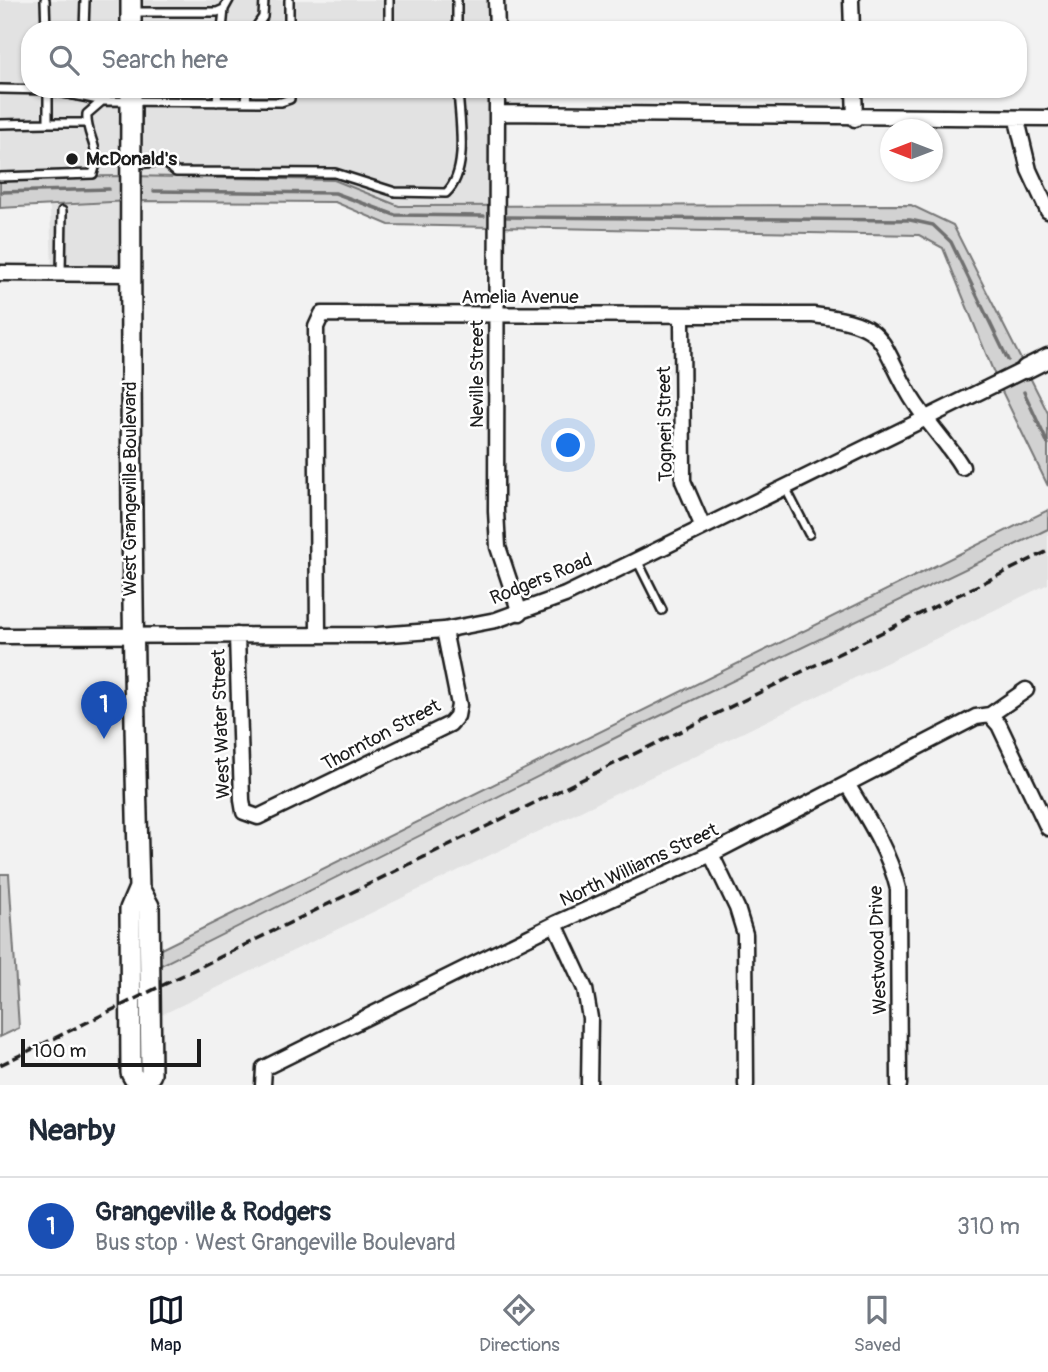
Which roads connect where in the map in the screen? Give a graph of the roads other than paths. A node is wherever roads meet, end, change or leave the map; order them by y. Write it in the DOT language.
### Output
graph roads {
  1 [pos="45,0"];
  2 [pos="85,0"];
  3 [pos="229,0"];
  4 [pos="264,0"];
  5 [pos="289,0"];
  6 [pos="389,0"];
  7 [pos="457,0"];
  8 [pos="496,0"];
  9 [pos="851,0"];
  10 [pos="224,9"];
  11 [pos="131,14"];
  12 [pos="46,21"];
  13 [pos="84,21"];
  14 [pos="223,21"];
  15 [pos="260,21"];
  16 [pos="289,21"];
  17 [pos="389,21"];
  18 [pos="457,21"];
  19 [pos="496,21"];
  20 [pos="852,21"];
  21 [pos="0,89"];
  22 [pos="21,89"];
  23 [pos="48,98"];
  24 [pos="97,98"];
  25 [pos="114,98"];
  26 [pos="131,98"];
  27 [pos="168,98"];
  28 [pos="217,98"];
  29 [pos="246,98"];
  30 [pos="290,98"];
  31 [pos="458,98"];
  32 [pos="497,98"];
  33 [pos="854,98"];
  34 [pos="102,100"];
  35 [pos="217,102"];
  36 [pos="246,102"];
  37 [pos="497,113"];
  38 [pos="1048,118"];
  39 [pos="855,119"];
  40 [pos="1017,120"];
  41 [pos="48,123"];
  42 [pos="86,123"];
  43 [pos="0,124"];
  44 [pos="130,164"];
  45 [pos="0,177"];
  46 [pos="62,211"];
  47 [pos="1048,211"];
  48 [pos="0,273"];
  49 [pos="61,273"];
  50 [pos="128,274"];
  51 [pos="496,316"];
  52 [pos="682,317"];
  53 [pos="1048,358"];
  54 [pos="1026,369"];
  55 [pos="927,418"];
  56 [pos="962,467"];
  57 [pos="786,489"];
  58 [pos="703,527"];
  59 [pos="809,534"];
  60 [pos="637,560"];
  61 [pos="662,610"];
  62 [pos="520,613"];
  63 [pos="444,630"];
  64 [pos="131,635"];
  65 [pos="237,635"];
  66 [pos="318,635"];
  67 [pos="0,636"];
  68 [pos="1026,690"];
  69 [pos="990,715"];
  70 [pos="847,784"];
  71 [pos="243,812"];
  72 [pos="1048,828"];
  73 [pos="711,853"];
  74 [pos="139,888"];
  75 [pos="555,925"];
  76 [pos="138,1085"];
  77 [pos="144,1085"];
  78 [pos="263,1085"];
  79 [pos="589,1085"];
  80 [pos="746,1085"];
  81 [pos="899,1085"];
  1 -- 12 [label="lane"];
  2 -- 13 [label="lane"];
  3 -- 10 [label="lane"];
  4 -- 15 [label="lane"];
  5 -- 16 [label="lane"];
  6 -- 17 [label="lane"];
  7 -- 18 [label="lane"];
  8 -- 19 [label="street"];
  9 -- 20 [label="street"];
  10 -- 11 [label="lane"];
  10 -- 14 [label="lane"];
  21 -- 22 [label="lane"];
  23 -- 41 [label="lane"];
  24 -- 34 [label="lane"];
  25 -- 34 [label="lane"];
  26 -- 44 [label="main road, West Grangeville Boulevard"];
  27 -- 35 [label="lane"];
  28 -- 35 [label="lane"];
  29 -- 36 [label="lane"];
  30 -- 36 [label="lane"];
  31 -- 44 [label="lane"];
  32 -- 37 [label="street, Neville Street"];
  33 -- 39 [label="street"];
  34 -- 42 [label="lane"];
  35 -- 36 [label="lane"];
  37 -- 39 [label="street"];
  37 -- 51 [label="street, Neville Street"];
  38 -- 40 [label="street"];
  39 -- 40 [label="street"];
  40 -- 47 [label="street"];
  41 -- 42 [label="lane"];
  41 -- 43 [label="lane"];
  42 -- 45 [label="lane"];
  44 -- 50 [label="main road, West Grangeville Boulevard"];
  46 -- 49 [label="lane"];
  48 -- 49 [label="street"];
  49 -- 50 [label="street"];
  50 -- 64 [label="main road, West Grangeville Boulevard"];
  51 -- 52 [label="street, Amelia Avenue"];
  51 -- 62 [label="street, Neville Street"];
  51 -- 66 [label="street, Amelia Avenue"];
  52 -- 55 [label="street, Amelia Avenue"];
  52 -- 58 [label="street, Togneri Street"];
  53 -- 54 [label="street, Rodgers Road"];
  54 -- 55 [label="street, Rodgers Road"];
  55 -- 56 [label="street, Amelia Avenue"];
  55 -- 57 [label="street, Rodgers Road"];
  57 -- 58 [label="street, Rodgers Road"];
  57 -- 59 [label="lane"];
  58 -- 60 [label="street, Rodgers Road"];
  60 -- 61 [label="lane"];
  60 -- 62 [label="street, Rodgers Road"];
  62 -- 63 [label="street, Rodgers Road"];
  63 -- 66 [label="street, Rodgers Road"];
  63 -- 71 [label="street, Thornton Street"];
  64 -- 65 [label="street, Rodgers Road"];
  64 -- 67 [label="street, Rodgers Road"];
  64 -- 74 [label="main road, West Grangeville Boulevard"];
  65 -- 66 [label="street, Rodgers Road"];
  65 -- 71 [label="street, West Water Street"];
  68 -- 69 [label="street, North Williams Street"];
  69 -- 70 [label="street, North Williams Street"];
  69 -- 72 [label="street"];
  70 -- 73 [label="street, North Williams Street"];
  70 -- 81 [label="street, Westwood Drive"];
  73 -- 75 [label="street, North Williams Street"];
  73 -- 80 [label="street"];
  74 -- 76 [label="main road, West Grangeville Boulevard"];
  74 -- 77 [label="main road, West Grangeville Boulevard"];
  75 -- 78 [label="street, North Williams Street"];
  75 -- 79 [label="street"];
}
